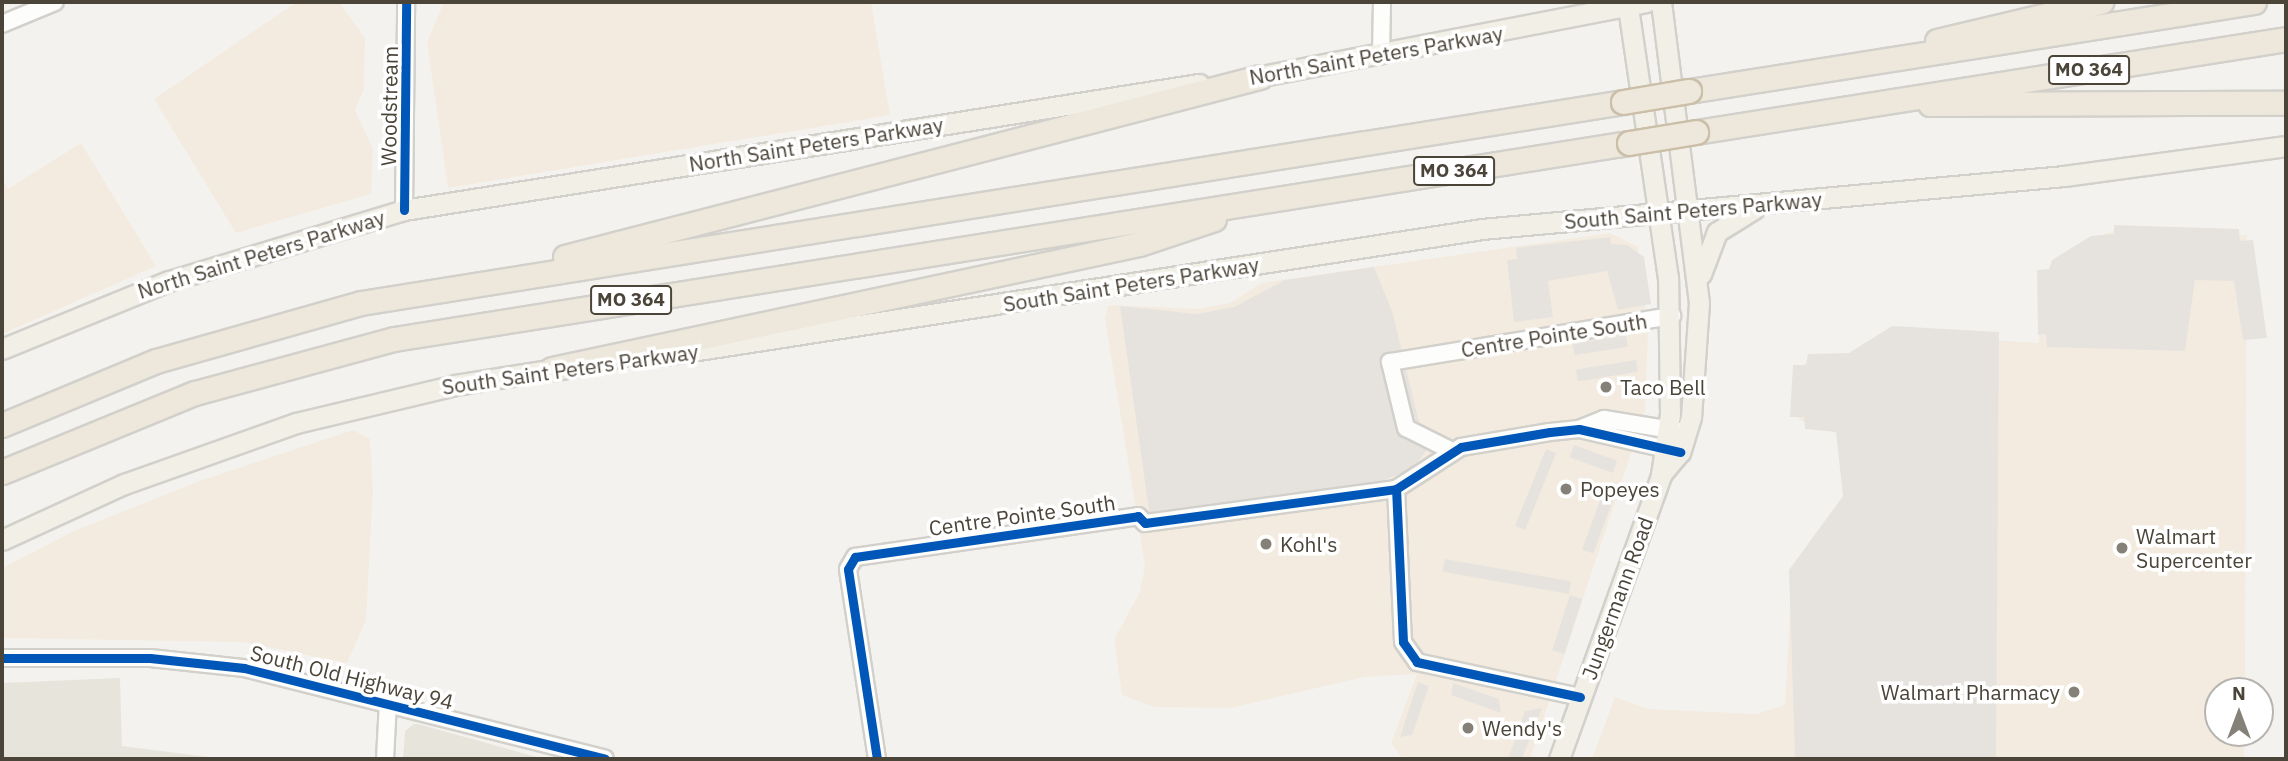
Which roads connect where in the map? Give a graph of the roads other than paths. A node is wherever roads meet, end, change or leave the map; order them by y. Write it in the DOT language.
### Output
graph roads {
  1 [pos="55,2"];
  2 [pos="407,2"];
  3 [pos="1382,2"];
  4 [pos="1586,2"];
  5 [pos="1647,2"];
  6 [pos="1661,2"];
  7 [pos="2101,2"];
  8 [pos="2254,2"];
  9 [pos="1627,4"];
  10 [pos="1563,19"];
  11 [pos="2,24"];
  12 [pos="2286,39"];
  13 [pos="1381,55"];
  14 [pos="1867,63"];
  15 [pos="1260,78"];
  16 [pos="1892,102"];
  17 [pos="2286,103"];
  18 [pos="2286,146"];
  19 [pos="1279,198"];
  20 [pos="1763,205"];
  21 [pos="404,210"];
  22 [pos="1691,210"];
  23 [pos="1655,213"];
  24 [pos="502,278"];
  25 [pos="1698,282"];
  26 [pos="1672,316"];
  27 [pos="2,349"];
  28 [pos="552,369"];
  29 [pos="2,425"];
  30 [pos="1674,440"];
  31 [pos="1452,451"];
  32 [pos="2,472"];
  33 [pos="1396,489"];
  34 [pos="2,540"];
  35 [pos="2,658"];
  36 [pos="1580,697"];
  37 [pos="388,702"];
  38 [pos="385,759"];
  39 [pos="605,759"];
  40 [pos="877,759"];
  41 [pos="1559,759"];
  1 -- 11 [label="street"];
  2 -- 21 [label="street, Woodstream"];
  3 -- 13 [label="street"];
  4 -- 10 [label="main road"];
  5 -- 9 [label="main road, North Saint Peters Parkway"];
  6 -- 22 [label="main road, Jungermann Road"];
  7 -- 14 [label="highway"];
  8 -- 14 [label="highway, MO 364"];
  9 -- 10 [label="main road, North Saint Peters Parkway"];
  9 -- 23 [label="main road, Jungermann Road"];
  10 -- 13 [label="main road, North Saint Peters Parkway"];
  12 -- 16 [label="highway, MO 364"];
  13 -- 15 [label="main road, North Saint Peters Parkway"];
  14 -- 24 [label="highway, MO 364, bridge"];
  15 -- 21 [label="main road, North Saint Peters Parkway"];
  15 -- 24 [label="highway"];
  16 -- 17 [label="highway"];
  16 -- 19 [label="highway, MO 364, bridge"];
  18 -- 20 [label="main road, South Saint Peters Parkway"];
  19 -- 28 [label="highway"];
  19 -- 32 [label="highway, MO 364"];
  20 -- 22 [label="main road, South Saint Peters Parkway"];
  20 -- 25 [label="main road"];
  21 -- 27 [label="main road, North Saint Peters Parkway"];
  22 -- 23 [label="main road, South Saint Peters Parkway"];
  22 -- 25 [label="main road, Jungermann Road"];
  23 -- 26 [label="main road, Jungermann Road"];
  23 -- 28 [label="main road, South Saint Peters Parkway"];
  24 -- 29 [label="highway, MO 364"];
  25 -- 30 [label="main road, Jungermann Road"];
  26 -- 30 [label="main road, Jungermann Road"];
  26 -- 31 [label="street, Centre Pointe South"];
  28 -- 34 [label="main road, South Saint Peters Parkway"];
  30 -- 31 [label="street, Centre Pointe South"];
  30 -- 36 [label="main road, Jungermann Road"];
  31 -- 33 [label="street, Centre Pointe South"];
  33 -- 36 [label="street"];
  33 -- 40 [label="street, Centre Pointe South"];
  35 -- 37 [label="street, South Old Highway 94"];
  36 -- 41 [label="main road, Jungermann Road"];
  37 -- 38 [label="street"];
  37 -- 39 [label="street, South Old Highway 94"];
}
